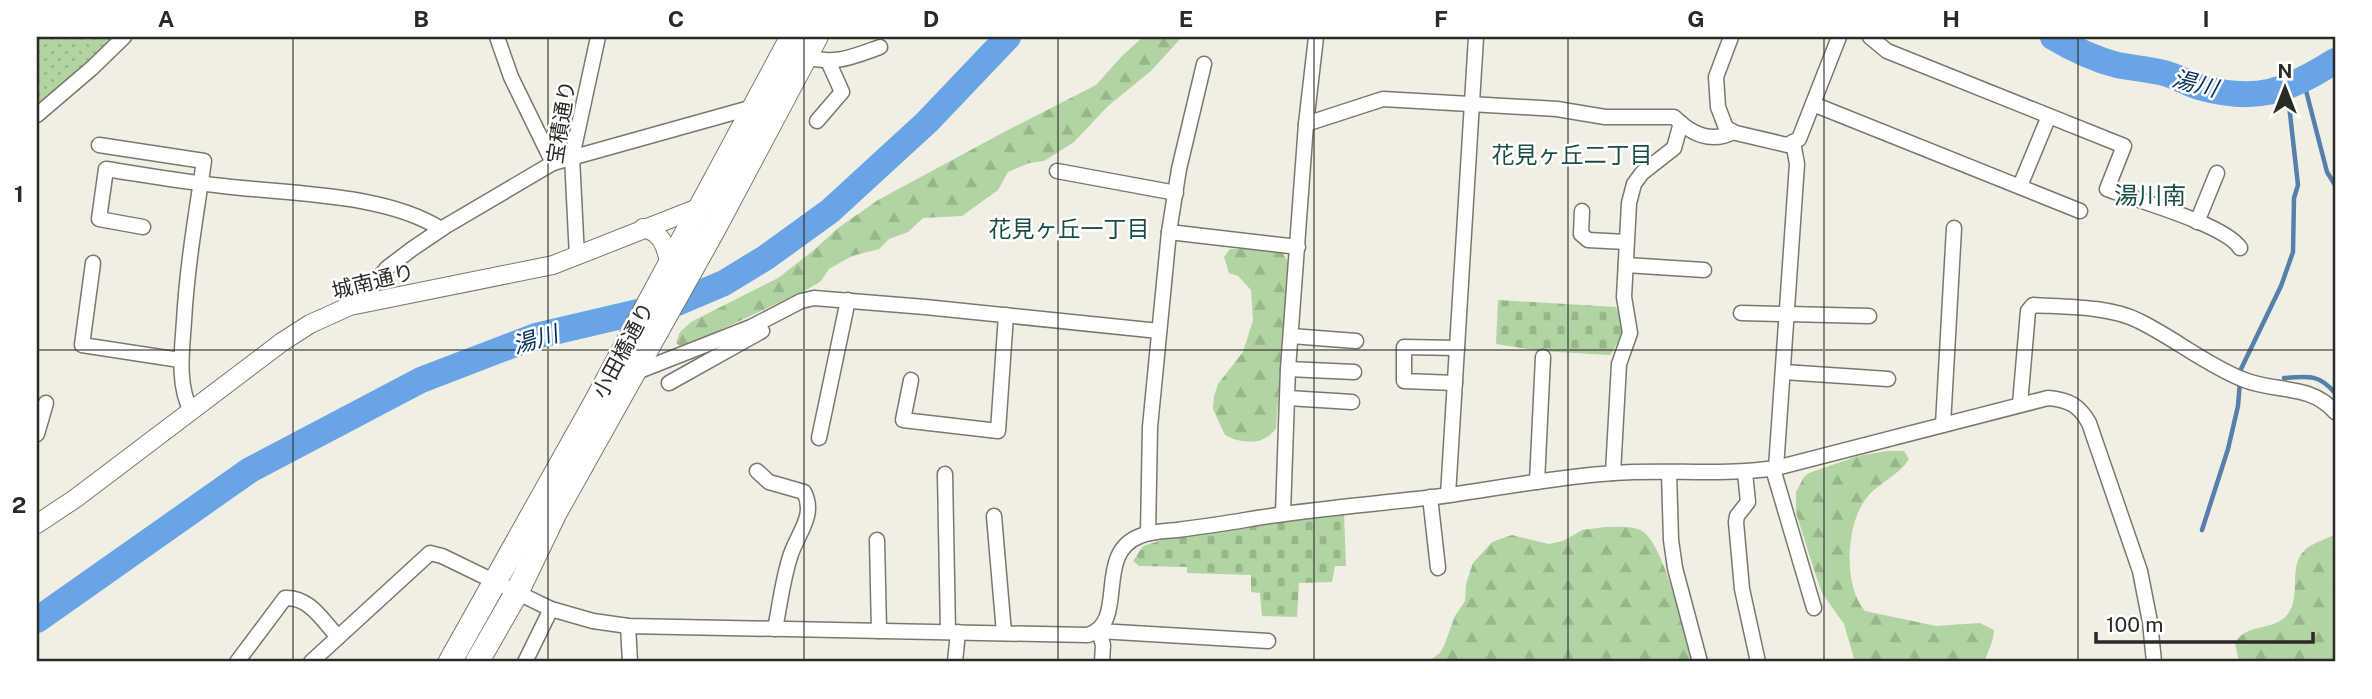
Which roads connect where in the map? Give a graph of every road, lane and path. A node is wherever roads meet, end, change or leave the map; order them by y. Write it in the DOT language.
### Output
graph roads {
  1 [pos="124,37"];
  2 [pos="497,37"];
  3 [pos="598,37"];
  4 [pos="792,37"];
  5 [pos="1315,37"];
  6 [pos="1476,37"];
  7 [pos="1731,37"];
  8 [pos="1839,37"];
  9 [pos="1870,37"];
  10 [pos="880,47"];
  11 [pos="816,52"];
  12 [pos="1204,64"];
  13 [pos="1813,104"];
  14 [pos="1474,105"];
  15 [pos="757,106"];
  16 [pos="37,115"];
  17 [pos="2049,116"];
  18 [pos="817,121"];
  19 [pos="1681,123"];
  20 [pos="1306,124"];
  21 [pos="1733,132"];
  22 [pos="1793,142"];
  23 [pos="99,145"];
  24 [pos="572,157"];
  25 [pos="553,163"];
  26 [pos="1057,171"];
  27 [pos="2217,173"];
  28 [pos="200,184"];
  29 [pos="2020,186"];
  30 [pos="1176,193"];
  31 [pos="730,198"];
  32 [pos="701,206"];
  33 [pos="1582,211"];
  34 [pos="2080,211"];
  35 [pos="2197,222"];
  36 [pos="143,227"];
  37 [pos="643,228"];
  38 [pos="441,229"];
  39 [pos="1954,229"];
  40 [pos="1169,232"];
  41 [pos="1626,242"];
  42 [pos="1298,247"];
  43 [pos="2240,248"];
  44 [pos="576,257"];
  45 [pos="669,262"];
  46 [pos="93,263"];
  47 [pos="1626,265"];
  48 [pos="1704,270"];
  49 [pos="809,299"];
  50 [pos="848,300"];
  51 [pos="364,302"];
  52 [pos="1741,313"];
  53 [pos="1787,314"];
  54 [pos="1006,315"];
  55 [pos="1869,316"];
  56 [pos="1159,331"];
  57 [pos="1291,336"];
  58 [pos="1356,341"];
  59 [pos="1457,348"];
  60 [pos="1543,357"];
  61 [pos="180,360"];
  62 [pos="636,369"];
  63 [pos="1288,369"];
  64 [pos="1354,372"];
  65 [pos="1784,372"];
  66 [pos="1888,379"];
  67 [pos="911,380"];
  68 [pos="669,383"];
  69 [pos="1455,383"];
  70 [pos="1287,398"];
  71 [pos="46,402"];
  72 [pos="1352,402"];
  73 [pos="2020,404"];
  74 [pos="191,411"];
  75 [pos="2335,412"];
  76 [pos="1943,425"];
  77 [pos="37,434"];
  78 [pos="819,438"];
  79 [pos="1775,469"];
  80 [pos="757,471"];
  81 [pos="1613,473"];
  82 [pos="1669,473"];
  83 [pos="1745,473"];
  84 [pos="945,474"];
  85 [pos="1537,482"];
  86 [pos="1448,495"];
  87 [pos="1430,497"];
  88 [pos="1283,513"];
  89 [pos="994,516"];
  90 [pos="37,522"];
  91 [pos="1148,533"];
  92 [pos="877,540"];
  93 [pos="1438,568"];
  94 [pos="494,581"];
  95 [pos="517,592"];
  96 [pos="1814,608"];
  97 [pos="551,609"];
  98 [pos="628,626"];
  99 [pos="775,629"];
  100 [pos="879,631"];
  101 [pos="1099,631"];
  102 [pos="953,632"];
  103 [pos="1004,633"];
  104 [pos="338,637"];
  105 [pos="1268,641"];
  106 [pos="320,659"];
  107 [pos="237,662"];
  108 [pos="450,662"];
  109 [pos="477,662"];
  110 [pos="525,662"];
  111 [pos="630,662"];
  112 [pos="955,662"];
  113 [pos="1102,662"];
  114 [pos="1700,662"];
  115 [pos="1758,662"];
  116 [pos="2154,662"];
  1 -- 16 [label="street"];
  2 -- 25 [label="street"];
  3 -- 24 [label="street, 宝積通り"];
  4 -- 15 [label="main road, 小田橋通り"];
  5 -- 20 [label="street"];
  6 -- 14 [label="street"];
  7 -- 21 [label="street"];
  8 -- 13 [label="street"];
  9 -- 17 [label="street"];
  10 -- 11 [label="street"];
  11 -- 18 [label="street"];
  11 -- 31 [label="main road, 小田橋通り"];
  12 -- 30 [label="street"];
  13 -- 22 [label="street"];
  13 -- 29 [label="street"];
  14 -- 19 [label="street"];
  14 -- 20 [label="street"];
  14 -- 59 [label="street"];
  15 -- 24 [label="street"];
  15 -- 32 [label="main road, 小田橋通り"];
  17 -- 29 [label="street"];
  17 -- 35 [label="street"];
  19 -- 21 [label="street"];
  19 -- 41 [label="street"];
  20 -- 42 [label="street"];
  21 -- 22 [label="street"];
  22 -- 53 [label="street"];
  23 -- 28 [label="street"];
  24 -- 25 [label="street"];
  24 -- 44 [label="street, 宝積通り"];
  25 -- 38 [label="street"];
  26 -- 30 [label="street"];
  27 -- 35 [label="street"];
  28 -- 36 [label="street"];
  28 -- 38 [label="street"];
  28 -- 61 [label="street"];
  29 -- 34 [label="street"];
  30 -- 40 [label="street"];
  31 -- 32 [label="street, 城南通り"];
  31 -- 62 [label="main road, 小田橋通り"];
  32 -- 37 [label="street, 城南通り"];
  32 -- 45 [label="main road, 小田橋通り"];
  33 -- 41 [label="street"];
  35 -- 43 [label="street"];
  37 -- 44 [label="street, 城南通り"];
  37 -- 45 [label="street"];
  38 -- 51 [label="street"];
  39 -- 76 [label="street"];
  40 -- 42 [label="street"];
  40 -- 56 [label="street"];
  41 -- 47 [label="street"];
  42 -- 57 [label="street"];
  44 -- 51 [label="street, 城南通り"];
  45 -- 94 [label="main road, 小田橋通り"];
  46 -- 61 [label="street"];
  47 -- 48 [label="street"];
  47 -- 81 [label="street"];
  49 -- 50 [label="street"];
  49 -- 62 [label="street"];
  49 -- 68 [label="street"];
  50 -- 54 [label="street"];
  50 -- 78 [label="street"];
  51 -- 74 [label="street, 城南通り"];
  52 -- 53 [label="street"];
  53 -- 55 [label="street"];
  53 -- 65 [label="street"];
  54 -- 56 [label="street"];
  54 -- 67 [label="street"];
  56 -- 91 [label="street"];
  57 -- 58 [label="street"];
  57 -- 63 [label="street"];
  59 -- 69 [label="street"];
  59 -- 69 [label="street"];
  60 -- 85 [label="street"];
  61 -- 74 [label="street"];
  62 -- 95 [label="main road, 小田橋通り"];
  63 -- 64 [label="street"];
  63 -- 70 [label="street"];
  65 -- 66 [label="street"];
  65 -- 79 [label="street"];
  69 -- 86 [label="street"];
  70 -- 72 [label="street"];
  70 -- 88 [label="street"];
  71 -- 77 [label="street"];
  73 -- 75 [label="street"];
  73 -- 76 [label="street"];
  73 -- 116 [label="street"];
  74 -- 90 [label="street, 城南通り"];
  76 -- 79 [label="street"];
  79 -- 83 [label="street"];
  79 -- 96 [label="street"];
  80 -- 99 [label="street"];
  81 -- 82 [label="street"];
  81 -- 85 [label="street"];
  82 -- 83 [label="street"];
  82 -- 114 [label="street"];
  83 -- 115 [label="street"];
  84 -- 102 [label="street"];
  85 -- 86 [label="street"];
  86 -- 87 [label="street"];
  87 -- 88 [label="street"];
  87 -- 93 [label="street"];
  88 -- 91 [label="street"];
  89 -- 103 [label="street"];
  91 -- 101 [label="street"];
  92 -- 100 [label="street"];
  94 -- 95 [label="street"];
  94 -- 104 [label="street"];
  94 -- 108 [label="main road, 小田橋通り"];
  95 -- 97 [label="street"];
  95 -- 109 [label="main road, 小田橋通り"];
  97 -- 98 [label="street"];
  97 -- 110 [label="street"];
  98 -- 99 [label="street"];
  98 -- 111 [label="street"];
  99 -- 100 [label="street"];
  100 -- 102 [label="street"];
  101 -- 103 [label="street"];
  101 -- 105 [label="street"];
  101 -- 113 [label="street"];
  102 -- 103 [label="street"];
  102 -- 112 [label="street"];
  104 -- 106 [label="street"];
  104 -- 107 [label="street"];
}
